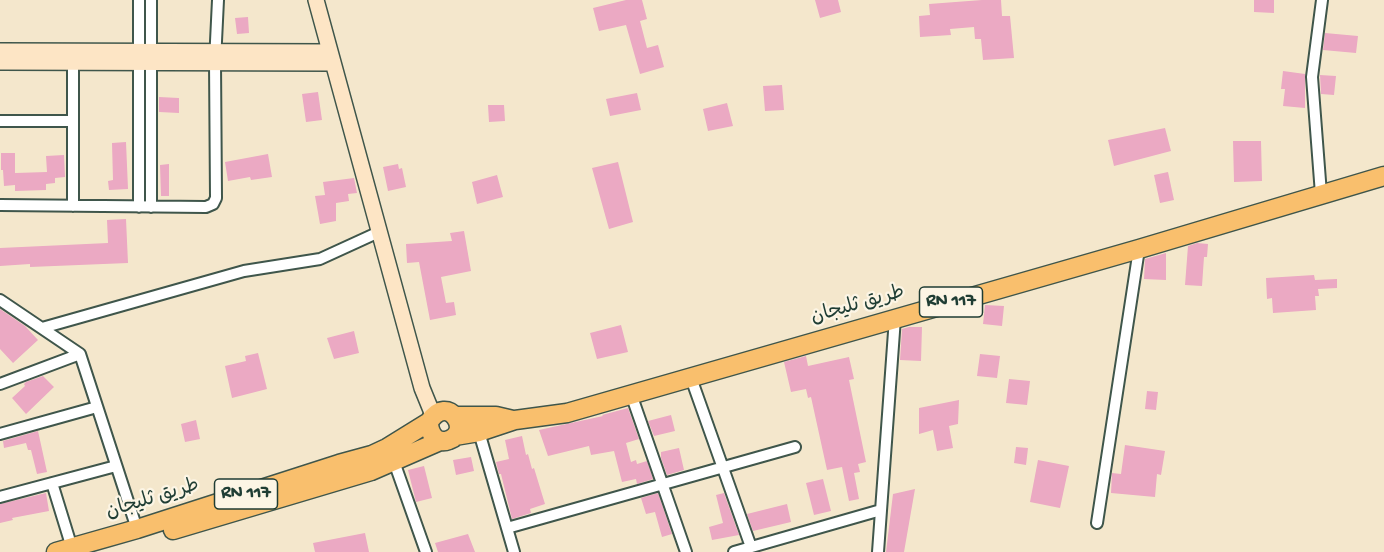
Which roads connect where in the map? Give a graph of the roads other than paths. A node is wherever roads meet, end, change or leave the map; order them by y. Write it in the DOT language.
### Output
graph roads {
  1 [pos="139,0"];
  2 [pos="151,0"];
  3 [pos="218,0"];
  4 [pos="316,0"];
  5 [pos="1322,0"];
  6 [pos="0,51"];
  7 [pos="145,57"];
  8 [pos="216,57"];
  9 [pos="332,57"];
  10 [pos="0,62"];
  11 [pos="73,62"];
  12 [pos="0,121"];
  13 [pos="73,121"];
  14 [pos="1384,176"];
  15 [pos="1322,194"];
  16 [pos="0,206"];
  17 [pos="73,206"];
  18 [pos="139,207"];
  19 [pos="151,207"];
  20 [pos="378,232"];
  21 [pos="1139,249"];
  22 [pos="0,300"];
  23 [pos="895,318"];
  24 [pos="42,328"];
  25 [pos="80,354"];
  26 [pos="691,378"];
  27 [pos="0,384"];
  28 [pos="632,394"];
  29 [pos="97,407"];
  30 [pos="456,416"];
  31 [pos="431,418"];
  32 [pos="515,420"];
  33 [pos="479,432"];
  34 [pos="0,434"];
  35 [pos="448,439"];
  36 [pos="795,447"];
  37 [pos="391,454"];
  38 [pos="116,466"];
  39 [pos="723,468"];
  40 [pos="52,483"];
  41 [pos="662,485"];
  42 [pos="0,497"];
  43 [pos="881,510"];
  44 [pos="1097,523"];
  45 [pos="507,528"];
  46 [pos="137,529"];
  47 [pos="751,547"];
  48 [pos="64,550"];
  49 [pos="102,552"];
  50 [pos="426,552"];
  51 [pos="514,552"];
  52 [pos="686,552"];
  53 [pos="734,552"];
  54 [pos="878,552"];
  1 -- 7 [label="street"];
  2 -- 7 [label="street"];
  3 -- 8 [label="street"];
  4 -- 9 [label="street"];
  5 -- 15 [label="street"];
  6 -- 7 [label="street"];
  7 -- 8 [label="street"];
  7 -- 11 [label="street"];
  7 -- 18 [label="street"];
  7 -- 19 [label="street"];
  8 -- 9 [label="street"];
  8 -- 19 [label="street"];
  9 -- 20 [label="street"];
  10 -- 11 [label="street"];
  11 -- 13 [label="street"];
  12 -- 13 [label="street"];
  13 -- 17 [label="street"];
  14 -- 15 [label="main road, طريق ثليجان / RN 117"];
  15 -- 21 [label="main road, طريق ثليجان / RN 117"];
  16 -- 17 [label="street"];
  17 -- 18 [label="street"];
  18 -- 19 [label="street"];
  20 -- 24 [label="street"];
  20 -- 31 [label="street"];
  21 -- 23 [label="main road, طريق ثليجان / RN 117"];
  21 -- 44 [label="street"];
  22 -- 24 [label="street"];
  23 -- 26 [label="main road, طريق ثليجان / RN 117"];
  23 -- 43 [label="street"];
  24 -- 25 [label="street"];
  25 -- 27 [label="street"];
  25 -- 29 [label="street"];
  26 -- 28 [label="main road, طريق ثليجان / RN 117"];
  26 -- 39 [label="street"];
  28 -- 32 [label="main road, طريق ثليجان / RN 117"];
  28 -- 41 [label="street"];
  29 -- 34 [label="street"];
  29 -- 38 [label="street"];
  30 -- 31 [label="main road"];
  30 -- 32 [label="main road, طريق ثليجان / RN 117"];
  30 -- 35 [label="main road"];
  31 -- 35 [label="main road"];
  31 -- 37 [label="main road, طريق ثليجان / RN 117"];
  32 -- 33 [label="main road, طريق ثليجان / RN 117"];
  33 -- 35 [label="main road, طريق ثليجان / RN 117"];
  33 -- 45 [label="street"];
  35 -- 37 [label="main road, طريق ثليجان / RN 117"];
  36 -- 39 [label="street"];
  37 -- 46 [label="main road, طريق ثليجان / RN 117"];
  37 -- 49 [label="main road, طريق ثليجان / RN 117"];
  37 -- 50 [label="street"];
  38 -- 40 [label="street"];
  38 -- 46 [label="street"];
  39 -- 41 [label="street"];
  39 -- 47 [label="street"];
  40 -- 42 [label="street"];
  40 -- 48 [label="street"];
  41 -- 45 [label="street"];
  41 -- 52 [label="street"];
  43 -- 47 [label="street"];
  43 -- 54 [label="street"];
  45 -- 51 [label="street"];
  46 -- 48 [label="main road, طريق ثليجان / RN 117"];
  47 -- 53 [label="street"];
}
